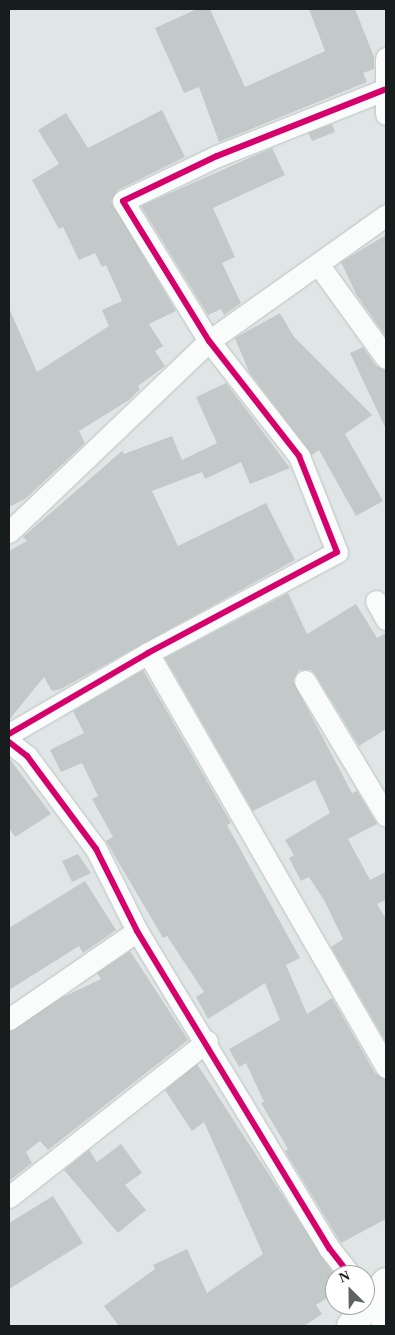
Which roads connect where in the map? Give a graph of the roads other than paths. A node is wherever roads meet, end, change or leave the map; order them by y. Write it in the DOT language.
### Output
graph roads {
  1 [pos="386,58"];
  2 [pos="384,90"];
  3 [pos="386,114"];
  4 [pos="386,215"];
  5 [pos="318,264"];
  6 [pos="209,341"];
  7 [pos="386,358"];
  8 [pos="9,532"];
  9 [pos="148,653"];
  10 [pos="305,681"];
  11 [pos="9,734"];
  12 [pos="9,742"];
  13 [pos="386,816"];
  14 [pos="138,931"];
  15 [pos="9,1019"];
  16 [pos="207,1041"];
  17 [pos="386,1067"];
  18 [pos="9,1197"];
  19 [pos="342,1265"];
  20 [pos="375,1295"];
  21 [pos="358,1315"];
  22 [pos="351,1326"];
  23 [pos="385,1326"];
  1 -- 2 [label="street"];
  2 -- 3 [label="street"];
  2 -- 6 [label="street"];
  4 -- 5 [label="street"];
  5 -- 6 [label="street"];
  5 -- 7 [label="street"];
  6 -- 8 [label="street"];
  6 -- 9 [label="street"];
  9 -- 11 [label="street"];
  9 -- 17 [label="street"];
  10 -- 13 [label="street"];
  12 -- 14 [label="street"];
  14 -- 15 [label="street"];
  14 -- 16 [label="street"];
  16 -- 18 [label="street"];
  16 -- 19 [label="street"];
  20 -- 23 [label="street"];
  21 -- 22 [label="street"];
}
